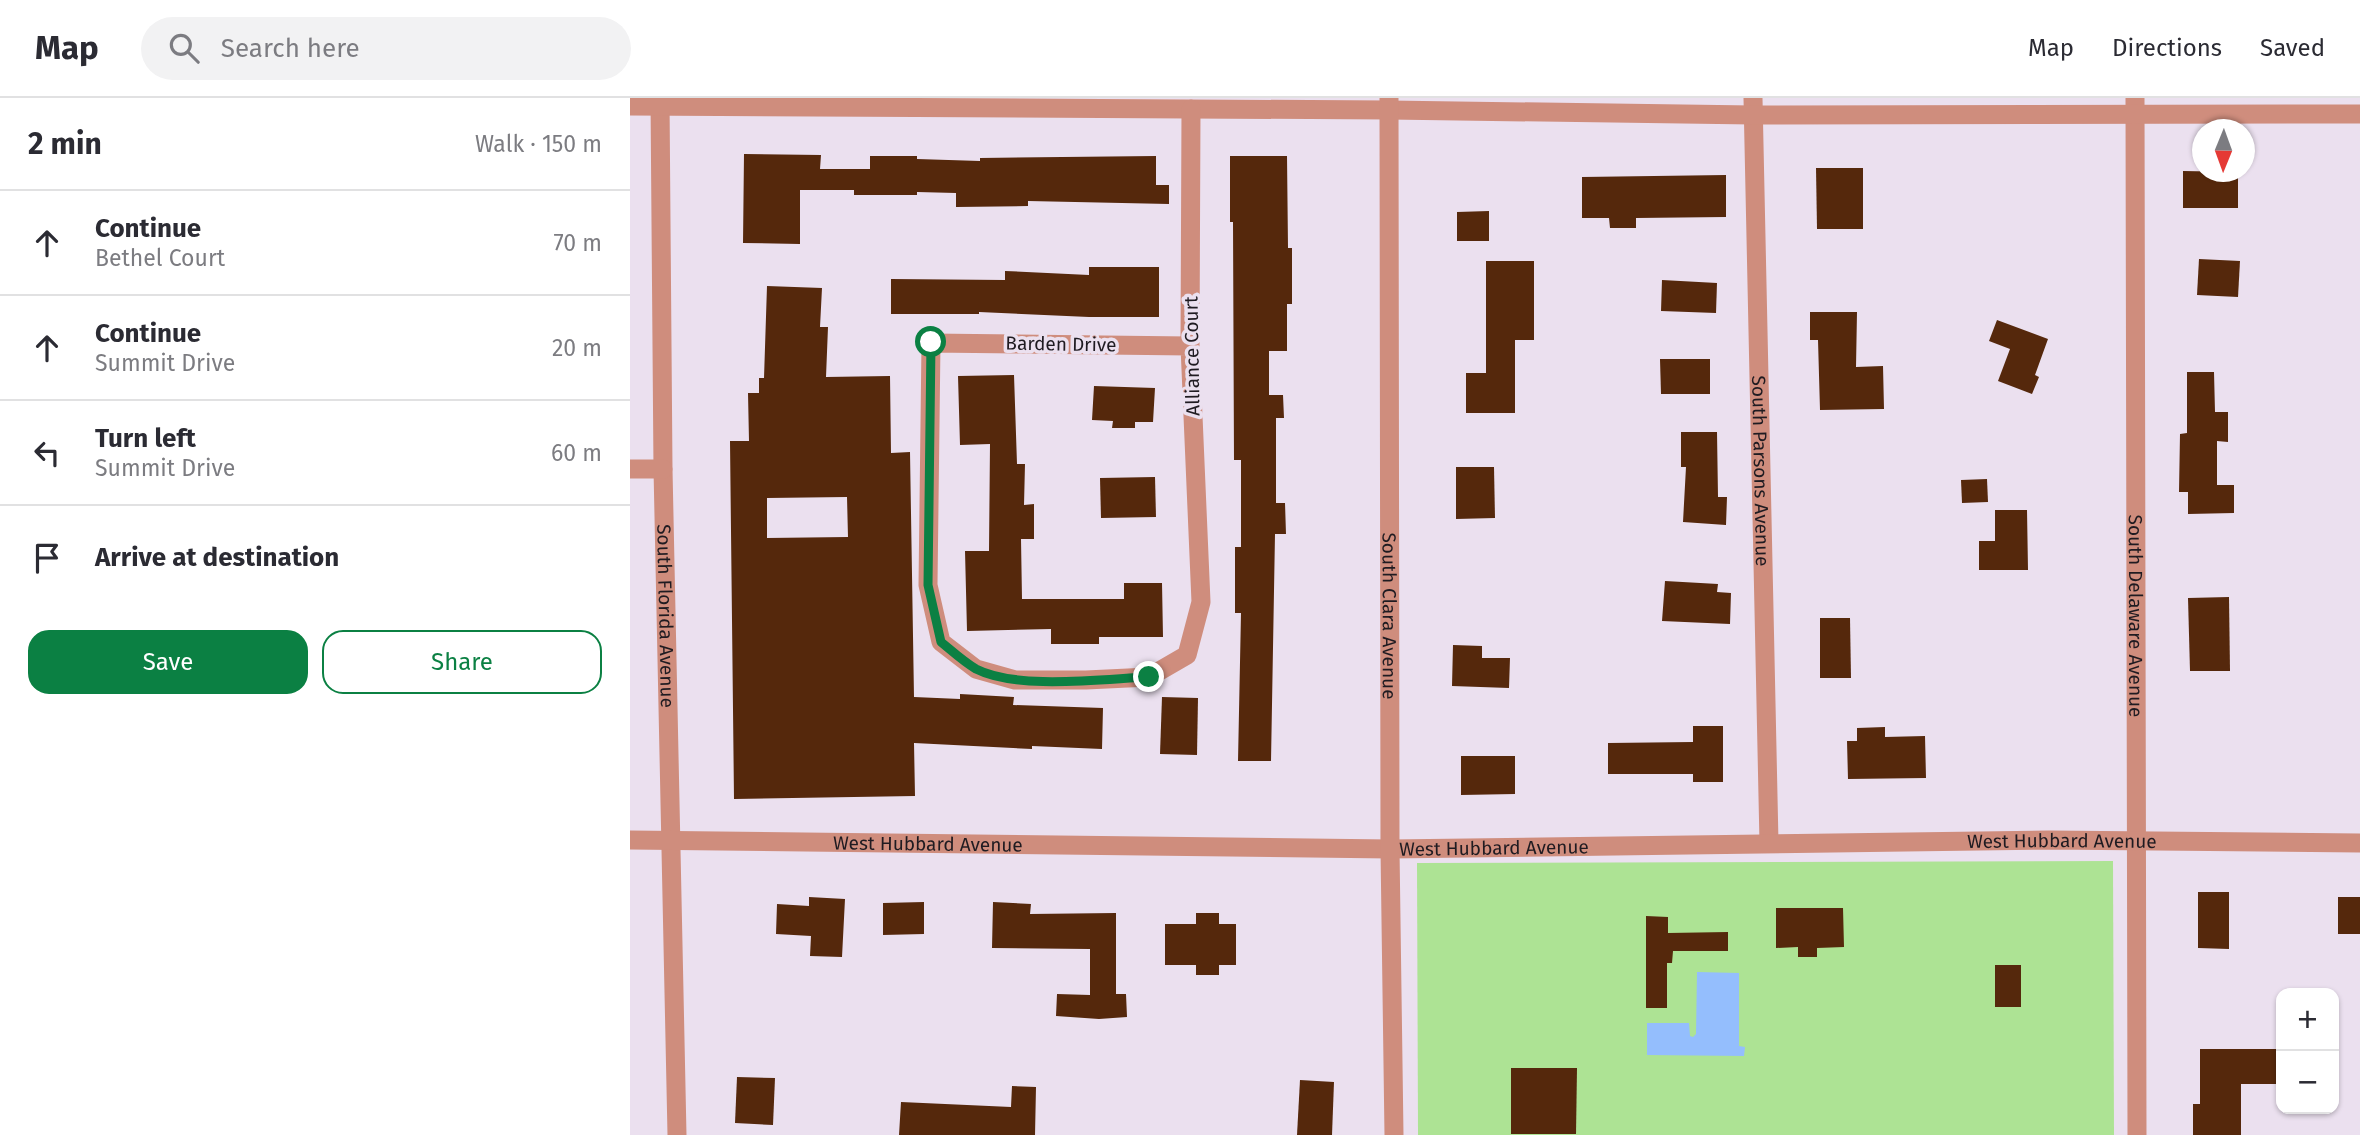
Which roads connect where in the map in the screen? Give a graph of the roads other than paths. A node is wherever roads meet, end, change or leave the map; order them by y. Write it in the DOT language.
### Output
graph roads {
  1 [pos="660,102"];
  2 [pos="977,103"];
  3 [pos="1389,104"];
  4 [pos="630,106"];
  5 [pos="2135,106"];
  6 [pos="1753,107"];
  7 [pos="1191,109"];
  8 [pos="2360,114"];
  9 [pos="931,342"];
  10 [pos="1190,346"];
  11 [pos="630,469"];
  12 [pos="663,469"];
  13 [pos="2136,839"];
  14 [pos="630,840"];
  15 [pos="671,841"];
  16 [pos="1769,843"];
  17 [pos="2360,843"];
  18 [pos="1390,849"];
  19 [pos="677,1135"];
  20 [pos="1394,1135"];
  21 [pos="2137,1135"];
  1 -- 2 [label="street"];
  1 -- 4 [label="street"];
  1 -- 12 [label="street, South Florida Avenue"];
  2 -- 7 [label="street"];
  3 -- 6 [label="street"];
  3 -- 7 [label="street"];
  3 -- 18 [label="street, South Clara Avenue"];
  5 -- 6 [label="street"];
  5 -- 8 [label="street"];
  5 -- 13 [label="street, South Delaware Avenue"];
  6 -- 16 [label="street, South Parsons Avenue"];
  7 -- 10 [label="street, Alliance Court"];
  9 -- 10 [label="street, Barden Drive"];
  9 -- 10 [label="street, Alliance Court"];
  11 -- 12 [label="street"];
  12 -- 15 [label="street, South Florida Avenue"];
  13 -- 16 [label="street, West Hubbard Avenue"];
  13 -- 17 [label="street, West Hubbard Avenue"];
  13 -- 21 [label="street, South Delaware Avenue"];
  14 -- 15 [label="street, West Hubbard Avenue"];
  15 -- 18 [label="street, West Hubbard Avenue"];
  15 -- 19 [label="street, South Florida Avenue"];
  16 -- 18 [label="street, West Hubbard Avenue"];
  18 -- 20 [label="street, South Clara Avenue"];
}
